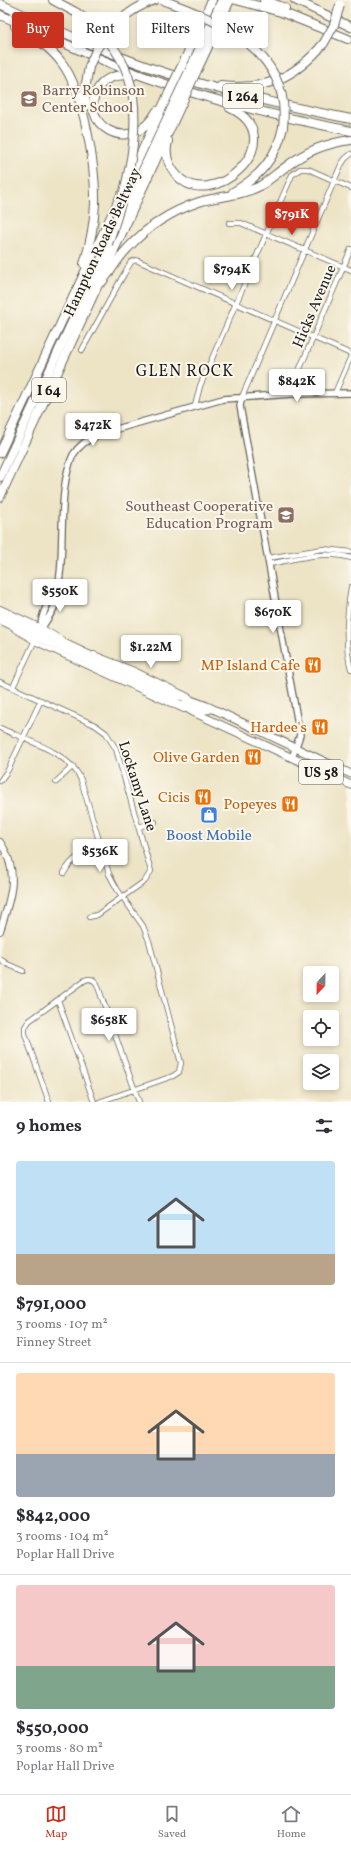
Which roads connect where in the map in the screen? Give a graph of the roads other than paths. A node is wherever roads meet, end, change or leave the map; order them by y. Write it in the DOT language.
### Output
graph roads {
  1 [pos="47,0"];
  2 [pos="53,0"];
  3 [pos="155,0"];
  4 [pos="162,0"];
  5 [pos="212,0"];
  6 [pos="222,0"];
  7 [pos="230,0"];
  8 [pos="236,0"];
  9 [pos="264,0"];
  10 [pos="295,0"];
  11 [pos="340,2"];
  12 [pos="0,4"];
  13 [pos="217,10"];
  14 [pos="73,11"];
  15 [pos="0,16"];
  16 [pos="351,27"];
  17 [pos="350,40"];
  18 [pos="155,81"];
  19 [pos="198,84"];
  20 [pos="198,95"];
  21 [pos="166,98"];
  22 [pos="179,102"];
  23 [pos="177,115"];
  24 [pos="351,119"];
  25 [pos="351,131"];
  26 [pos="351,140"];
  27 [pos="88,144"];
  28 [pos="351,154"];
  29 [pos="335,180"];
  30 [pos="351,188"];
  31 [pos="216,198"];
  32 [pos="229,223"];
  33 [pos="265,234"];
  34 [pos="108,244"];
  35 [pos="351,249"];
  36 [pos="305,250"];
  37 [pos="343,267"];
  38 [pos="351,270"];
  39 [pos="96,288"];
  40 [pos="74,293"];
  41 [pos="236,303"];
  42 [pos="274,320"];
  43 [pos="314,337"];
  44 [pos="82,350"];
  45 [pos="351,355"];
  46 [pos="335,393"];
  47 [pos="351,393"];
  48 [pos="292,394"];
  49 [pos="242,397"];
  50 [pos="195,406"];
  51 [pos="0,453"];
  52 [pos="0,477"];
  53 [pos="0,497"];
  54 [pos="351,552"];
  55 [pos="351,558"];
  56 [pos="268,561"];
  57 [pos="351,587"];
  58 [pos="0,608"];
  59 [pos="0,613"];
  60 [pos="2,621"];
  61 [pos="38,634"];
  62 [pos="351,669"];
  63 [pos="0,682"];
  64 [pos="13,688"];
  65 [pos="161,694"];
  66 [pos="41,700"];
  67 [pos="209,707"];
  68 [pos="193,712"];
  69 [pos="0,728"];
  70 [pos="23,738"];
  71 [pos="296,748"];
  72 [pos="292,758"];
  73 [pos="73,766"];
  74 [pos="351,774"];
  75 [pos="0,781"];
  76 [pos="56,782"];
  77 [pos="351,785"];
  78 [pos="155,822"];
  79 [pos="139,827"];
  80 [pos="0,842"];
  81 [pos="101,847"];
  82 [pos="64,873"];
  83 [pos="122,897"];
  84 [pos="89,917"];
  85 [pos="0,931"];
  86 [pos="0,959"];
  87 [pos="23,971"];
  88 [pos="58,1000"];
  89 [pos="135,1090"];
  90 [pos="49,1102"];
  91 [pos="94,1102"];
  92 [pos="99,1102"];
  93 [pos="139,1102"];
  1 -- 14 [label="highway"];
  2 -- 14 [label="highway"];
  3 -- 27 [label="highway, bridge"];
  4 -- 31 [label="highway, bridge"];
  5 -- 13 [label="highway, Hampton Roads Beltway / I 64"];
  6 -- 13 [label="highway"];
  7 -- 13 [label="highway, Hampton Roads Beltway / I 64"];
  8 -- 17 [label="highway"];
  9 -- 17 [label="highway"];
  10 -- 16 [label="highway"];
  11 -- 19 [label="highway, bridge"];
  12 -- 19 [label="highway, I 264"];
  13 -- 21 [label="highway, Hampton Roads Beltway / I 64, bridge"];
  13 -- 22 [label="highway, Hampton Roads Beltway / I 64, bridge"];
  14 -- 34 [label="highway, bridge"];
  15 -- 18 [label="highway"];
  15 -- 27 [label="highway"];
  18 -- 20 [label="highway"];
  18 -- 21 [label="highway"];
  19 -- 24 [label="highway, I 264"];
  20 -- 23 [label="highway"];
  20 -- 25 [label="highway"];
  21 -- 40 [label="highway, Hampton Roads Beltway / I 64"];
  22 -- 23 [label="highway, Hampton Roads Beltway / I 64"];
  22 -- 34 [label="highway, bridge"];
  23 -- 39 [label="highway, Hampton Roads Beltway / I 64"];
  26 -- 31 [label="highway"];
  27 -- 40 [label="highway"];
  28 -- 29 [label="street"];
  29 -- 30 [label="street"];
  29 -- 33 [label="street"];
  29 -- 36 [label="street"];
  31 -- 39 [label="highway"];
  32 -- 33 [label="street"];
  33 -- 36 [label="street"];
  33 -- 41 [label="street"];
  34 -- 52 [label="highway"];
  35 -- 37 [label="street, Hicks Avenue"];
  36 -- 37 [label="street"];
  36 -- 42 [label="street"];
  37 -- 38 [label="street"];
  37 -- 43 [label="street, Hicks Avenue"];
  39 -- 53 [label="highway, Hampton Roads Beltway / I 64"];
  40 -- 51 [label="highway, Hampton Roads Beltway / I 64"];
  41 -- 42 [label="street"];
  41 -- 44 [label="street"];
  41 -- 50 [label="street"];
  42 -- 43 [label="street"];
  42 -- 49 [label="street"];
  43 -- 45 [label="street"];
  43 -- 48 [label="street, Hicks Avenue"];
  45 -- 46 [label="street"];
  46 -- 47 [label="street"];
  46 -- 48 [label="street"];
  48 -- 49 [label="street"];
  49 -- 50 [label="street"];
  49 -- 56 [label="street"];
  50 -- 61 [label="street"];
  54 -- 56 [label="street"];
  55 -- 56 [label="street"];
  56 -- 71 [label="street"];
  57 -- 62 [label="street"];
  58 -- 61 [label="street"];
  59 -- 61 [label="main road, US 58"];
  60 -- 61 [label="main road, US 58"];
  61 -- 64 [label="street"];
  61 -- 65 [label="main road, US 58"];
  61 -- 67 [label="main road, US 58"];
  61 -- 68 [label="street"];
  63 -- 64 [label="street, Lockamy Lane"];
  64 -- 66 [label="street, Lockamy Lane"];
  65 -- 67 [label="main road"];
  65 -- 68 [label="main road, US 58"];
  66 -- 70 [label="street"];
  66 -- 79 [label="street, Lockamy Lane"];
  67 -- 71 [label="main road, US 58"];
  68 -- 72 [label="main road, US 58"];
  69 -- 70 [label="street"];
  70 -- 73 [label="street"];
  70 -- 75 [label="street"];
  71 -- 72 [label="street"];
  71 -- 74 [label="main road, US 58"];
  72 -- 77 [label="main road, US 58"];
  73 -- 76 [label="street"];
  73 -- 81 [label="street"];
  78 -- 79 [label="street"];
  79 -- 83 [label="street, Lockamy Lane"];
  80 -- 85 [label="main road"];
  81 -- 82 [label="street"];
  81 -- 83 [label="street"];
  83 -- 84 [label="street"];
  83 -- 89 [label="street"];
  86 -- 87 [label="street"];
  88 -- 89 [label="street"];
  88 -- 90 [label="street"];
  88 -- 91 [label="street"];
  89 -- 92 [label="street"];
  89 -- 93 [label="street"];
}
